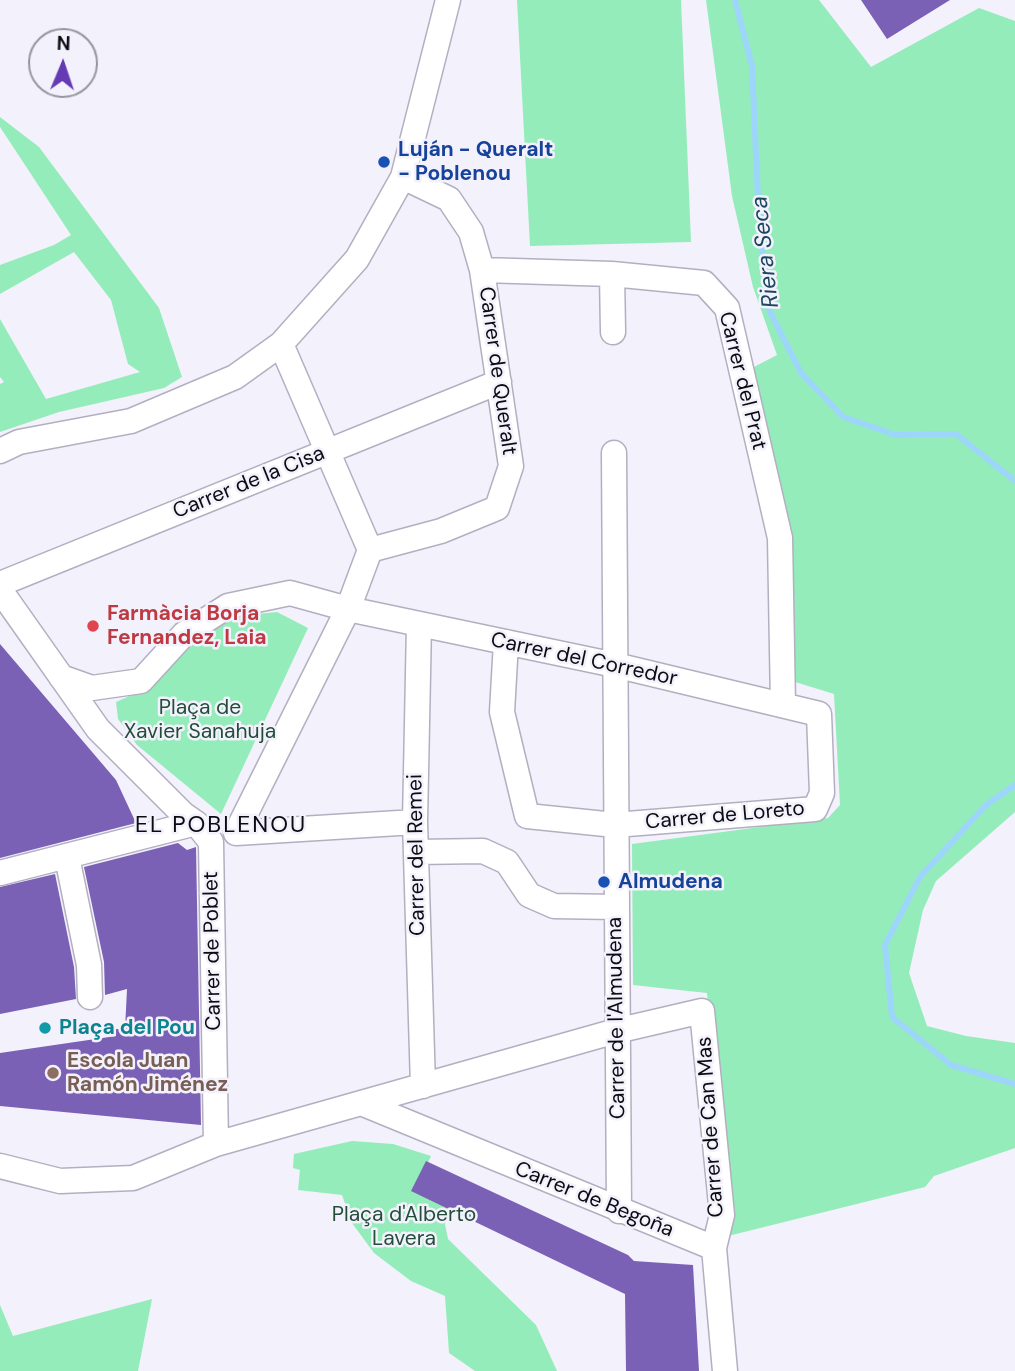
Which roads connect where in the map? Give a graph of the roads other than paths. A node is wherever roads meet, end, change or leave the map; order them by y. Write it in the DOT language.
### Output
graph roads {
  1 [pos="436,0"];
  2 [pos="448,0"];
  3 [pos="440,27"];
  4 [pos="403,177"];
  5 [pos="482,270"];
  6 [pos="612,274"];
  7 [pos="613,332"];
  8 [pos="281,344"];
  9 [pos="499,382"];
  10 [pos="0,451"];
  11 [pos="328,451"];
  12 [pos="614,453"];
  13 [pos="370,550"];
  14 [pos="0,584"];
  15 [pos="0,590"];
  16 [pos="348,609"];
  17 [pos="419,624"];
  18 [pos="506,642"];
  19 [pos="615,665"];
  20 [pos="61,677"];
  21 [pos="783,705"];
  22 [pos="819,714"];
  23 [pos="196,822"];
  24 [pos="415,822"];
  25 [pos="615,825"];
  26 [pos="416,852"];
  27 [pos="67,857"];
  28 [pos="0,873"];
  29 [pos="616,907"];
  30 [pos="90,997"];
  31 [pos="616,1031"];
  32 [pos="423,1086"];
  33 [pos="361,1103"];
  34 [pos="216,1144"];
  35 [pos="0,1166"];
  36 [pos="619,1211"];
  37 [pos="713,1248"];
  38 [pos="724,1371"];
  1 -- 3 [label="street"];
  2 -- 3 [label="street"];
  3 -- 4 [label="street"];
  4 -- 5 [label="street, Carrer de Queralt"];
  4 -- 8 [label="street"];
  5 -- 6 [label="street, Carrer del Prat"];
  5 -- 9 [label="street, Carrer de Queralt"];
  6 -- 7 [label="street"];
  6 -- 21 [label="street, Carrer del Prat"];
  8 -- 10 [label="street"];
  8 -- 11 [label="street"];
  9 -- 11 [label="street, Carrer de la Cisa"];
  9 -- 13 [label="street, Carrer de Queralt"];
  11 -- 13 [label="street"];
  11 -- 14 [label="street, Carrer de la Cisa"];
  12 -- 19 [label="street, Carrer de l'Almudena"];
  13 -- 16 [label="street"];
  15 -- 20 [label="street"];
  16 -- 17 [label="street, Carrer del Corredor"];
  16 -- 20 [label="street"];
  16 -- 24 [label="street"];
  17 -- 18 [label="street, Carrer del Corredor"];
  17 -- 24 [label="street, Carrer del Remei"];
  18 -- 19 [label="street, Carrer del Corredor"];
  18 -- 25 [label="street, Carrer de Loreto"];
  19 -- 21 [label="street, Carrer del Corredor"];
  19 -- 25 [label="street, Carrer de l'Almudena"];
  20 -- 23 [label="street"];
  21 -- 22 [label="street, Carrer del Corredor"];
  22 -- 25 [label="street, Carrer de Loreto"];
  23 -- 27 [label="street"];
  23 -- 34 [label="street, Carrer de Poblet"];
  24 -- 26 [label="street, Carrer del Remei"];
  25 -- 29 [label="street, Carrer de l'Almudena"];
  26 -- 29 [label="street"];
  26 -- 32 [label="street, Carrer del Remei"];
  27 -- 28 [label="street"];
  27 -- 30 [label="street"];
  29 -- 31 [label="street, Carrer de l'Almudena"];
  31 -- 32 [label="street"];
  31 -- 36 [label="street, Carrer de l'Almudena"];
  31 -- 37 [label="street, Carrer de Can Mas"];
  32 -- 33 [label="street"];
  33 -- 34 [label="street"];
  33 -- 36 [label="street, Carrer de Begoña"];
  34 -- 35 [label="street"];
  36 -- 37 [label="street, Carrer de Begoña"];
  37 -- 38 [label="street"];
}
